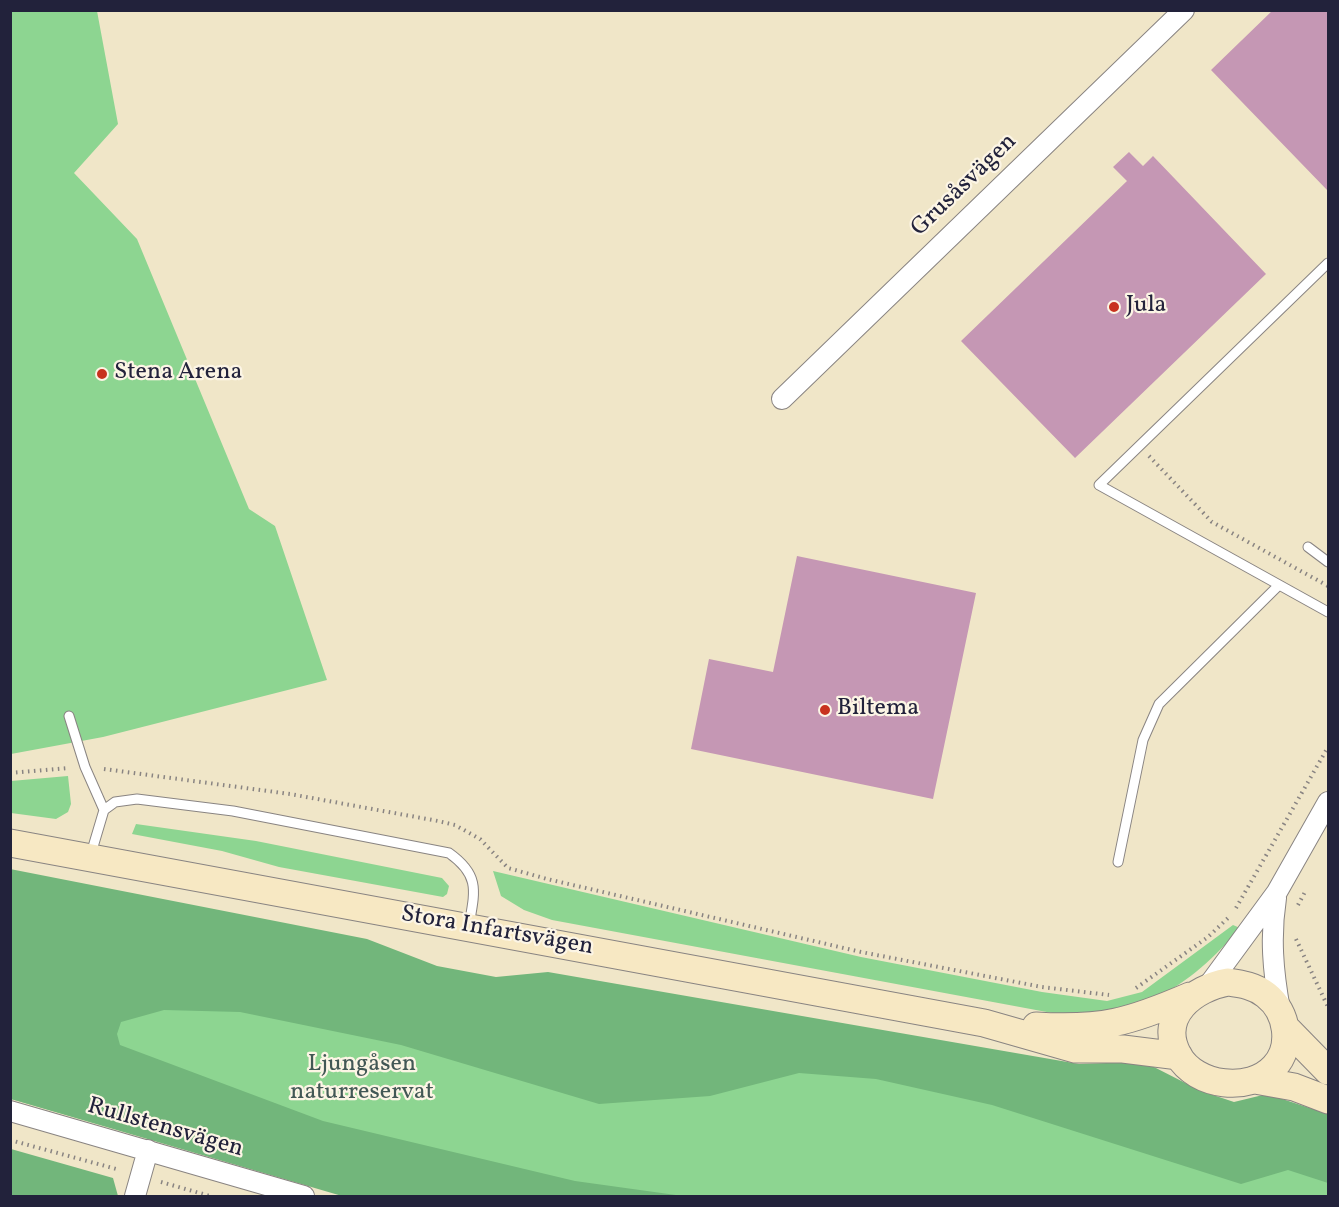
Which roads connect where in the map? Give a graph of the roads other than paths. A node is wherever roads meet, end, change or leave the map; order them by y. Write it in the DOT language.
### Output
graph roads {
  1 [pos="1184,10"];
  2 [pos="1329,263"];
  3 [pos="782,399"];
  4 [pos="1308,547"];
  5 [pos="1329,562"];
  6 [pos="1279,585"];
  7 [pos="1329,612"];
  8 [pos="69,716"];
  9 [pos="1329,802"];
  10 [pos="104,810"];
  11 [pos="10,843"];
  12 [pos="90,858"];
  13 [pos="1118,862"];
  14 [pos="1277,892"];
  15 [pos="469,927"];
  16 [pos="1199,991"];
  17 [pos="1283,1018"];
  18 [pos="984,1023"];
  19 [pos="1179,1056"];
  20 [pos="1329,1071"];
  21 [pos="1255,1080"];
  22 [pos="1329,1100"];
  23 [pos="10,1111"];
  24 [pos="148,1150"];
  25 [pos="135,1197"];
  26 [pos="304,1197"];
  1 -- 3 [label="street, Grusåsvägen"];
  2 -- 6 [label="lane"];
  4 -- 5 [label="lane"];
  6 -- 7 [label="lane"];
  6 -- 13 [label="lane"];
  8 -- 10 [label="lane"];
  9 -- 14 [label="street"];
  10 -- 12 [label="lane"];
  10 -- 15 [label="lane"];
  11 -- 12 [label="main road, Stora Infartsvägen"];
  12 -- 15 [label="main road, Stora Infartsvägen"];
  14 -- 16 [label="street"];
  14 -- 17 [label="street"];
  15 -- 18 [label="main road, Stora Infartsvägen"];
  16 -- 17 [label="main road"];
  16 -- 18 [label="main road, Stora Infartsvägen"];
  16 -- 19 [label="main road"];
  17 -- 20 [label="main road"];
  17 -- 21 [label="main road"];
  18 -- 19 [label="main road, Stora Infartsvägen"];
  19 -- 21 [label="main road"];
  21 -- 22 [label="main road"];
  23 -- 24 [label="street, Rullstensvägen"];
  24 -- 25 [label="street"];
  24 -- 26 [label="street, Rullstensvägen"];
}
